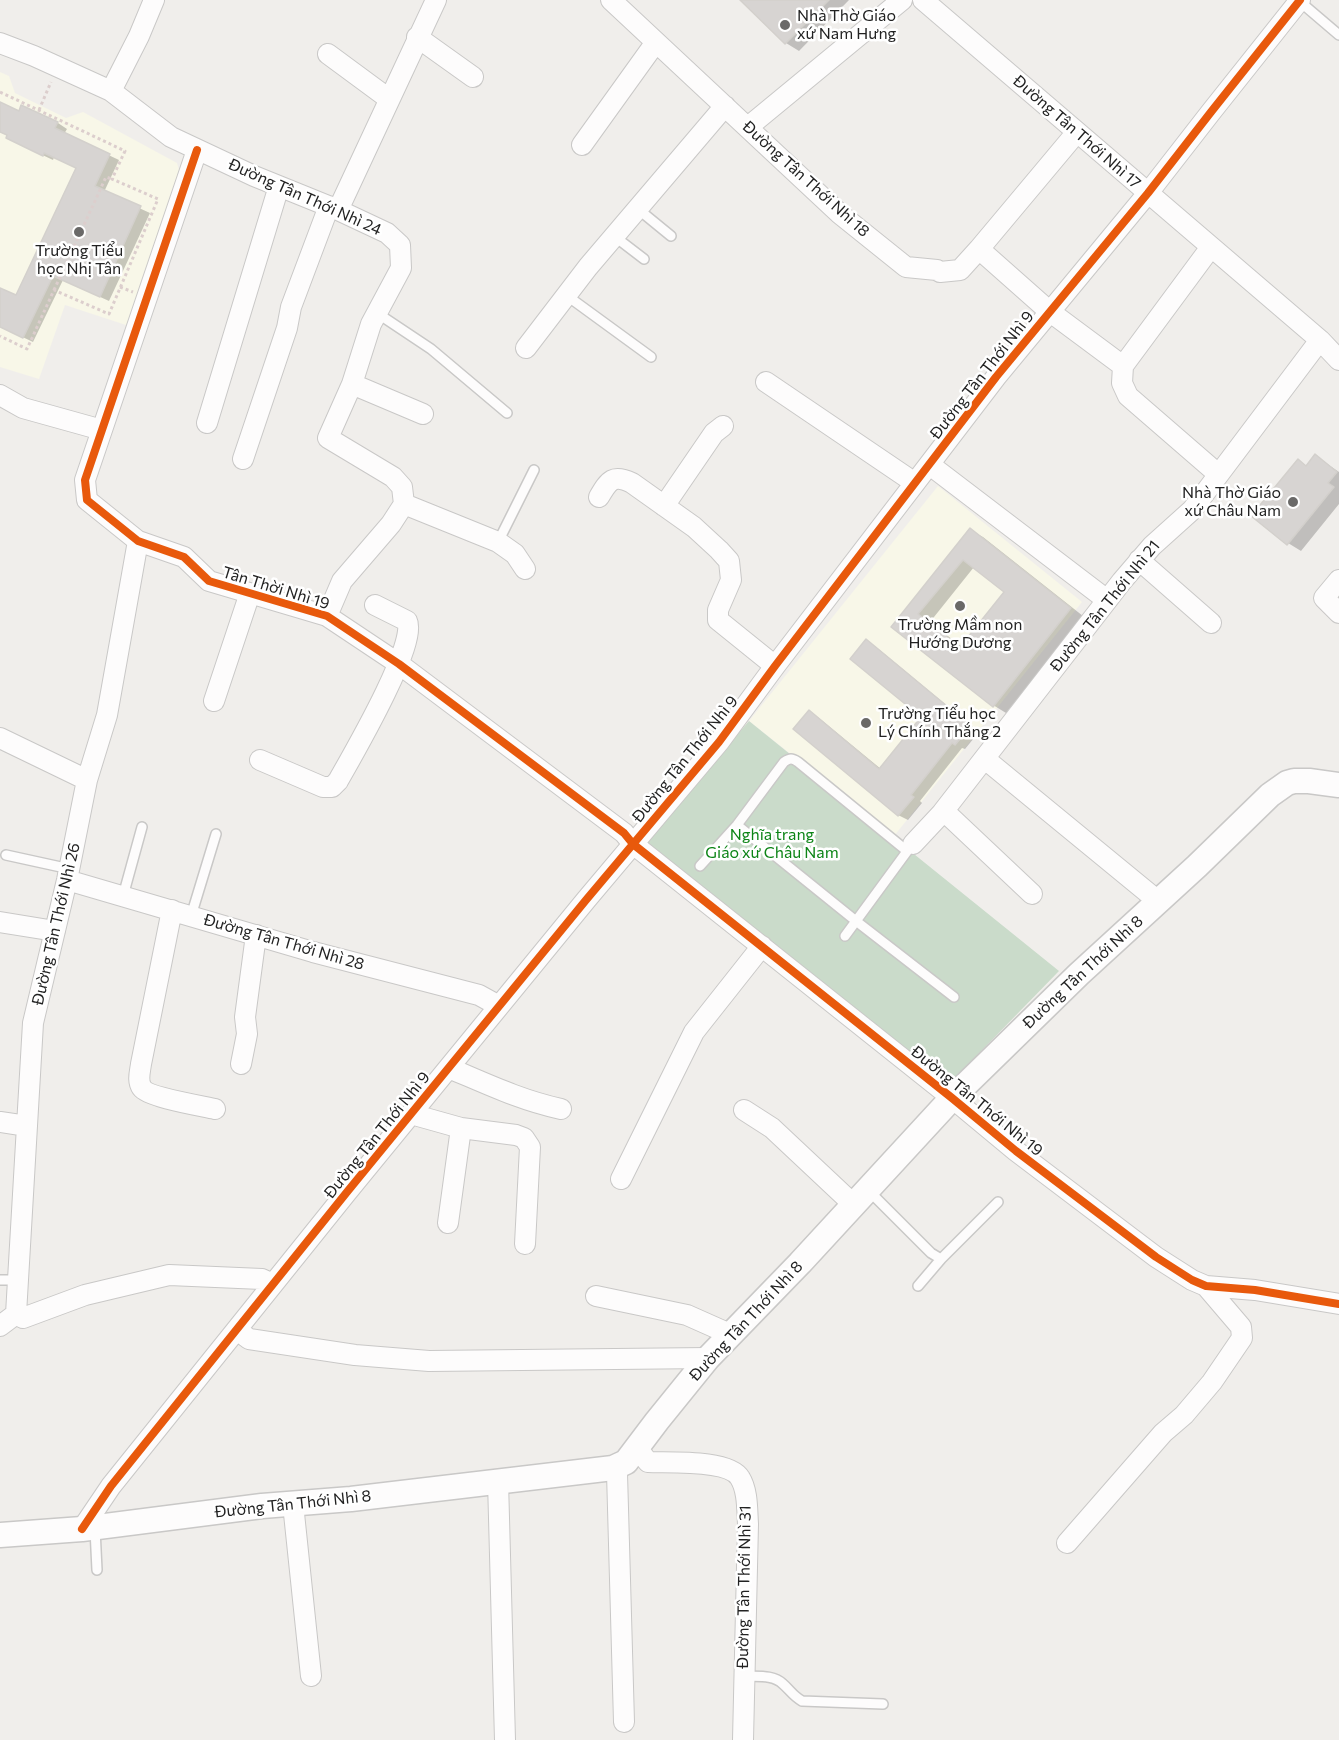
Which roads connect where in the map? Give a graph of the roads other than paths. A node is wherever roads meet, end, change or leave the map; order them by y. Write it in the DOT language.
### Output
graph roads {
  1 [pos="154,0"];
  2 [pos="436,0"];
  3 [pos="611,0"];
  4 [pos="902,0"];
  5 [pos="923,0"];
  6 [pos="1299,0"];
  7 [pos="1339,35"];
  8 [pos="417,37"];
  9 [pos="656,42"];
  10 [pos="0,43"];
  11 [pos="328,54"];
  12 [pos="473,77"];
  13 [pos="111,91"];
  14 [pos="389,99"];
  15 [pos="726,106"];
  16 [pos="748,127"];
  17 [pos="1077,132"];
  18 [pos="582,145"];
  19 [pos="197,150"];
  20 [pos="279,186"];
  21 [pos="1148,193"];
  22 [pos="334,208"];
  23 [pos="638,209"];
  24 [pos="614,236"];
  25 [pos="671,236"];
  26 [pos="1211,247"];
  27 [pos="979,249"];
  28 [pos="644,259"];
  29 [pos="567,295"];
  30 [pos="1050,311"];
  31 [pos="377,313"];
  32 [pos="1320,340"];
  33 [pos="526,348"];
  34 [pos="651,357"];
  35 [pos="1339,360"];
  36 [pos="1123,366"];
  37 [pos="766,382"];
  38 [pos="352,384"];
  39 [pos="0,395"];
  40 [pos="507,413"];
  41 [pos="423,414"];
  42 [pos="207,423"];
  43 [pos="723,426"];
  44 [pos="102,430"];
  45 [pos="243,459"];
  46 [pos="930,465"];
  47 [pos="534,470"];
  48 [pos="1218,474"];
  49 [pos="915,483"];
  50 [pos="598,497"];
  51 [pos="404,504"];
  52 [pos="664,506"];
  53 [pos="138,541"];
  54 [pos="498,542"];
  55 [pos="1139,560"];
  56 [pos="525,568"];
  57 [pos="1339,580"];
  58 [pos="250,593"];
  59 [pos="1107,600"];
  60 [pos="375,605"];
  61 [pos="1339,613"];
  62 [pos="327,616"];
  63 [pos="1211,623"];
  64 [pos="399,664"];
  65 [pos="775,666"];
  66 [pos="214,701"];
  67 [pos="0,738"];
  68 [pos="985,759"];
  69 [pos="260,760"];
  70 [pos="87,780"];
  71 [pos="1339,785"];
  72 [pos="944,811"];
  73 [pos="737,825"];
  74 [pos="142,827"];
  75 [pos="216,834"];
  76 [pos="633,843"];
  77 [pos="910,848"];
  78 [pos="6,855"];
  79 [pos="700,866"];
  80 [pos="68,874"];
  81 [pos="1032,894"];
  82 [pos="123,896"];
  83 [pos="1158,901"];
  84 [pos="172,910"];
  85 [pos="191,916"];
  86 [pos="0,921"];
  87 [pos="856,921"];
  88 [pos="55,931"];
  89 [pos="256,935"];
  90 [pos="845,936"];
  91 [pos="762,946"];
  92 [pos="954,997"];
  93 [pos="499,1006"];
  94 [pos="241,1064"];
  95 [pos="449,1068"];
  96 [pos="952,1098"];
  97 [pos="561,1108"];
  98 [pos="215,1109"];
  99 [pos="744,1110"];
  100 [pos="411,1114"];
  101 [pos="0,1122"];
  102 [pos="27,1126"];
  103 [pos="461,1128"];
  104 [pos="621,1179"];
  105 [pos="861,1197"];
  106 [pos="998,1202"];
  107 [pos="448,1223"];
  108 [pos="525,1244"];
  109 [pos="941,1259"];
  110 [pos="9,1280"];
  111 [pos="273,1284"];
  112 [pos="918,1286"];
  113 [pos="1206,1286"];
  114 [pos="596,1296"];
  115 [pos="1339,1304"];
  116 [pos="16,1314"];
  117 [pos="0,1326"];
  118 [pos="237,1330"];
  119 [pos="732,1335"];
  120 [pos="708,1358"];
  121 [pos="637,1448"];
  122 [pos="614,1468"];
  123 [pos="498,1481"];
  124 [pos="293,1504"];
  125 [pos="88,1528"];
  126 [pos="0,1535"];
  127 [pos="1067,1543"];
  128 [pos="98,1570"];
  129 [pos="311,1676"];
  130 [pos="744,1676"];
  131 [pos="883,1704"];
  132 [pos="624,1722"];
  133 [pos="506,1740"];
  134 [pos="743,1740"];
  1 -- 13 [label="street"];
  2 -- 8 [label="street"];
  3 -- 9 [label="street, Đường Tân Thới Nhì 18"];
  4 -- 16 [label="street"];
  5 -- 17 [label="street, Đường Tân Thới Nhì 17"];
  6 -- 7 [label="lane"];
  6 -- 21 [label="street, Đường Tân Thới Nhì 9"];
  8 -- 12 [label="street"];
  8 -- 14 [label="street"];
  9 -- 15 [label="street, Đường Tân Thới Nhì 18"];
  9 -- 18 [label="street"];
  10 -- 13 [label="street, Đường Tân Thới Nhì 24"];
  11 -- 14 [label="street"];
  13 -- 19 [label="street, Đường Tân Thới Nhì 24"];
  14 -- 22 [label="street"];
  15 -- 16 [label="street, Đường Tân Thới Nhì 18"];
  15 -- 23 [label="street"];
  16 -- 27 [label="street, Đường Tân Thới Nhì 18"];
  17 -- 21 [label="street, Đường Tân Thới Nhì 17"];
  17 -- 27 [label="street"];
  19 -- 20 [label="street, Đường Tân Thới Nhì 24"];
  19 -- 44 [label="street, Tân Thời Nhì 19"];
  20 -- 22 [label="street, Đường Tân Thới Nhì 24"];
  20 -- 42 [label="street"];
  21 -- 26 [label="street, Đường Tân Thới Nhì 17"];
  21 -- 30 [label="street, Đường Tân Thới Nhì 9"];
  22 -- 31 [label="street, Đường Tân Thới Nhì 24"];
  22 -- 45 [label="street"];
  23 -- 24 [label="street"];
  23 -- 25 [label="lane"];
  24 -- 28 [label="lane"];
  24 -- 29 [label="street"];
  26 -- 32 [label="street, Đường Tân Thới Nhì 17"];
  26 -- 36 [label="street"];
  27 -- 30 [label="street"];
  29 -- 33 [label="street"];
  29 -- 34 [label="lane"];
  30 -- 36 [label="street"];
  30 -- 46 [label="street, Đường Tân Thới Nhì 9"];
  31 -- 38 [label="street, Đường Tân Thới Nhì 24"];
  31 -- 40 [label="lane"];
  32 -- 35 [label="street, Đường Tân Thới Nhì 17"];
  32 -- 48 [label="street, Đường Tân Thới Nhì 21"];
  36 -- 48 [label="street"];
  37 -- 49 [label="street"];
  38 -- 41 [label="street"];
  38 -- 51 [label="street, Đường Tân Thới Nhì 24"];
  39 -- 44 [label="street"];
  43 -- 52 [label="street"];
  44 -- 53 [label="street, Tân Thời Nhì 19"];
  46 -- 49 [label="street, Đường Tân Thới Nhì 9"];
  46 -- 59 [label="street"];
  47 -- 54 [label="lane"];
  48 -- 55 [label="street, Đường Tân Thới Nhì 21"];
  49 -- 65 [label="street, Đường Tân Thới Nhì 9"];
  50 -- 52 [label="street"];
  51 -- 54 [label="street"];
  51 -- 62 [label="street"];
  52 -- 65 [label="street"];
  53 -- 58 [label="street, Tân Thời Nhì 19"];
  53 -- 70 [label="street, Đường Tân Thới Nhì 26"];
  54 -- 56 [label="street"];
  55 -- 59 [label="street, Đường Tân Thới Nhì 21"];
  55 -- 63 [label="street"];
  57 -- 61 [label="street"];
  58 -- 62 [label="street, Tân Thời Nhì 19"];
  58 -- 66 [label="street"];
  59 -- 68 [label="street, Đường Tân Thới Nhì 21"];
  60 -- 64 [label="street"];
  62 -- 64 [label="street, Tân Thời Nhì 19"];
  64 -- 69 [label="street"];
  64 -- 76 [label="street, Tân Thời Nhì 19"];
  65 -- 76 [label="street, Đường Tân Thới Nhì 9"];
  67 -- 70 [label="street"];
  68 -- 72 [label="street, Đường Tân Thới Nhì 21"];
  68 -- 83 [label="street"];
  70 -- 80 [label="street, Đường Tân Thới Nhì 26"];
  71 -- 83 [label="street, Đường Tân Thới Nhì 8"];
  72 -- 77 [label="street, Đường Tân Thới Nhì 21"];
  72 -- 81 [label="street"];
  73 -- 77 [label="lane"];
  73 -- 79 [label="lane"];
  73 -- 87 [label="lane"];
  74 -- 82 [label="lane"];
  75 -- 85 [label="lane"];
  76 -- 91 [label="street, Đường Tân Thới Nhì 19"];
  76 -- 93 [label="street, Đường Tân Thới Nhì 9"];
  77 -- 87 [label="lane"];
  78 -- 80 [label="lane"];
  80 -- 82 [label="street, Đường Tân Thới Nhì 28"];
  80 -- 88 [label="street, Đường Tân Thới Nhì 26"];
  82 -- 84 [label="street, Đường Tân Thới Nhì 28"];
  83 -- 96 [label="street, Đường Tân Thới Nhì 8"];
  84 -- 85 [label="street, Đường Tân Thới Nhì 28"];
  84 -- 98 [label="street"];
  85 -- 89 [label="street, Đường Tân Thới Nhì 28"];
  86 -- 88 [label="street"];
  87 -- 90 [label="lane"];
  87 -- 92 [label="lane"];
  88 -- 102 [label="street, Đường Tân Thới Nhì 26"];
  89 -- 93 [label="street, Đường Tân Thới Nhì 28"];
  89 -- 94 [label="street"];
  91 -- 96 [label="street, Đường Tân Thới Nhì 19"];
  91 -- 104 [label="street"];
  93 -- 95 [label="street, Đường Tân Thới Nhì 9"];
  95 -- 97 [label="street"];
  95 -- 100 [label="street, Đường Tân Thới Nhì 9"];
  96 -- 105 [label="street, Đường Tân Thới Nhì 8"];
  96 -- 113 [label="street, Đường Tân Thới Nhì 19"];
  99 -- 105 [label="street"];
  100 -- 103 [label="street"];
  100 -- 111 [label="street, Đường Tân Thới Nhì 9"];
  101 -- 102 [label="street"];
  102 -- 110 [label="street, Đường Tân Thới Nhì 26"];
  103 -- 107 [label="street"];
  103 -- 108 [label="street"];
  105 -- 109 [label="lane"];
  105 -- 119 [label="street, Đường Tân Thới Nhì 8"];
  106 -- 109 [label="lane"];
  109 -- 112 [label="lane"];
  110 -- 116 [label="street, Đường Tân Thới Nhì 26"];
  111 -- 116 [label="street"];
  111 -- 118 [label="street, Đường Tân Thới Nhì 9"];
  113 -- 115 [label="street, Đường Tân Thới Nhì 19"];
  113 -- 127 [label="street"];
  114 -- 119 [label="street"];
  116 -- 117 [label="street"];
  118 -- 120 [label="street"];
  118 -- 125 [label="street, Đường Tân Thới Nhì 9"];
  119 -- 120 [label="street, Đường Tân Thới Nhì 8"];
  120 -- 121 [label="street, Đường Tân Thới Nhì 8"];
  121 -- 122 [label="street, Đường Tân Thới Nhì 8"];
  121 -- 130 [label="street, Đường Tân Thới Nhì 31"];
  122 -- 123 [label="street, Đường Tân Thới Nhì 8"];
  122 -- 132 [label="street"];
  123 -- 124 [label="street, Đường Tân Thới Nhì 8"];
  123 -- 133 [label="street"];
  124 -- 125 [label="street, Đường Tân Thới Nhì 8"];
  124 -- 129 [label="street"];
  125 -- 126 [label="street, Đường Tân Thới Nhì 8"];
  125 -- 128 [label="lane"];
  130 -- 131 [label="lane"];
  130 -- 134 [label="street, Đường Tân Thới Nhì 31"];
}
